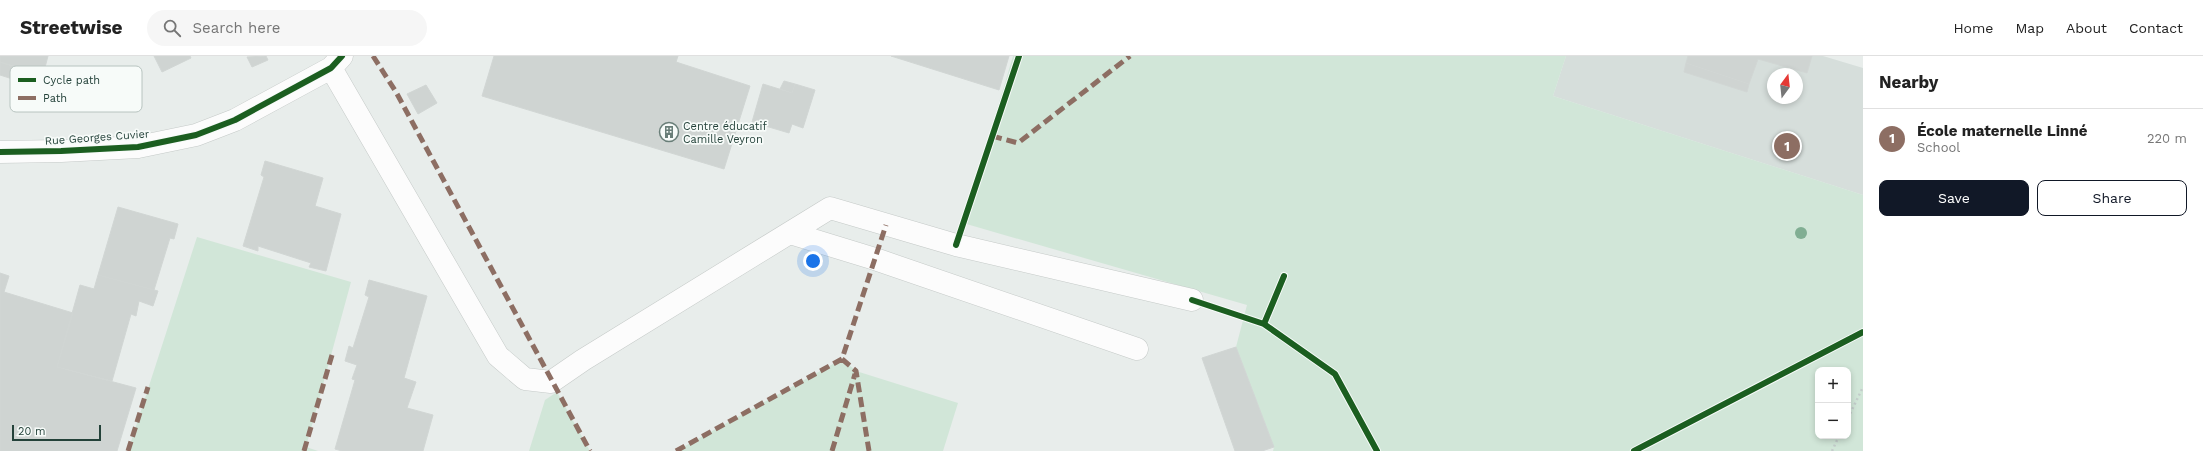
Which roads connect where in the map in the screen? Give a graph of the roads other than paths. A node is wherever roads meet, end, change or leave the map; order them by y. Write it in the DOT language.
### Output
graph roads {
  1 [pos="337,62"];
  2 [pos="0,152"];
  3 [pos="790,233"];
  4 [pos="1192,300"];
  5 [pos="1137,349"];
  1 -- 2 [label="street, Rue Georges Cuvier"];
  1 -- 3 [label="street"];
  3 -- 4 [label="street"];
  3 -- 5 [label="street"];
}
